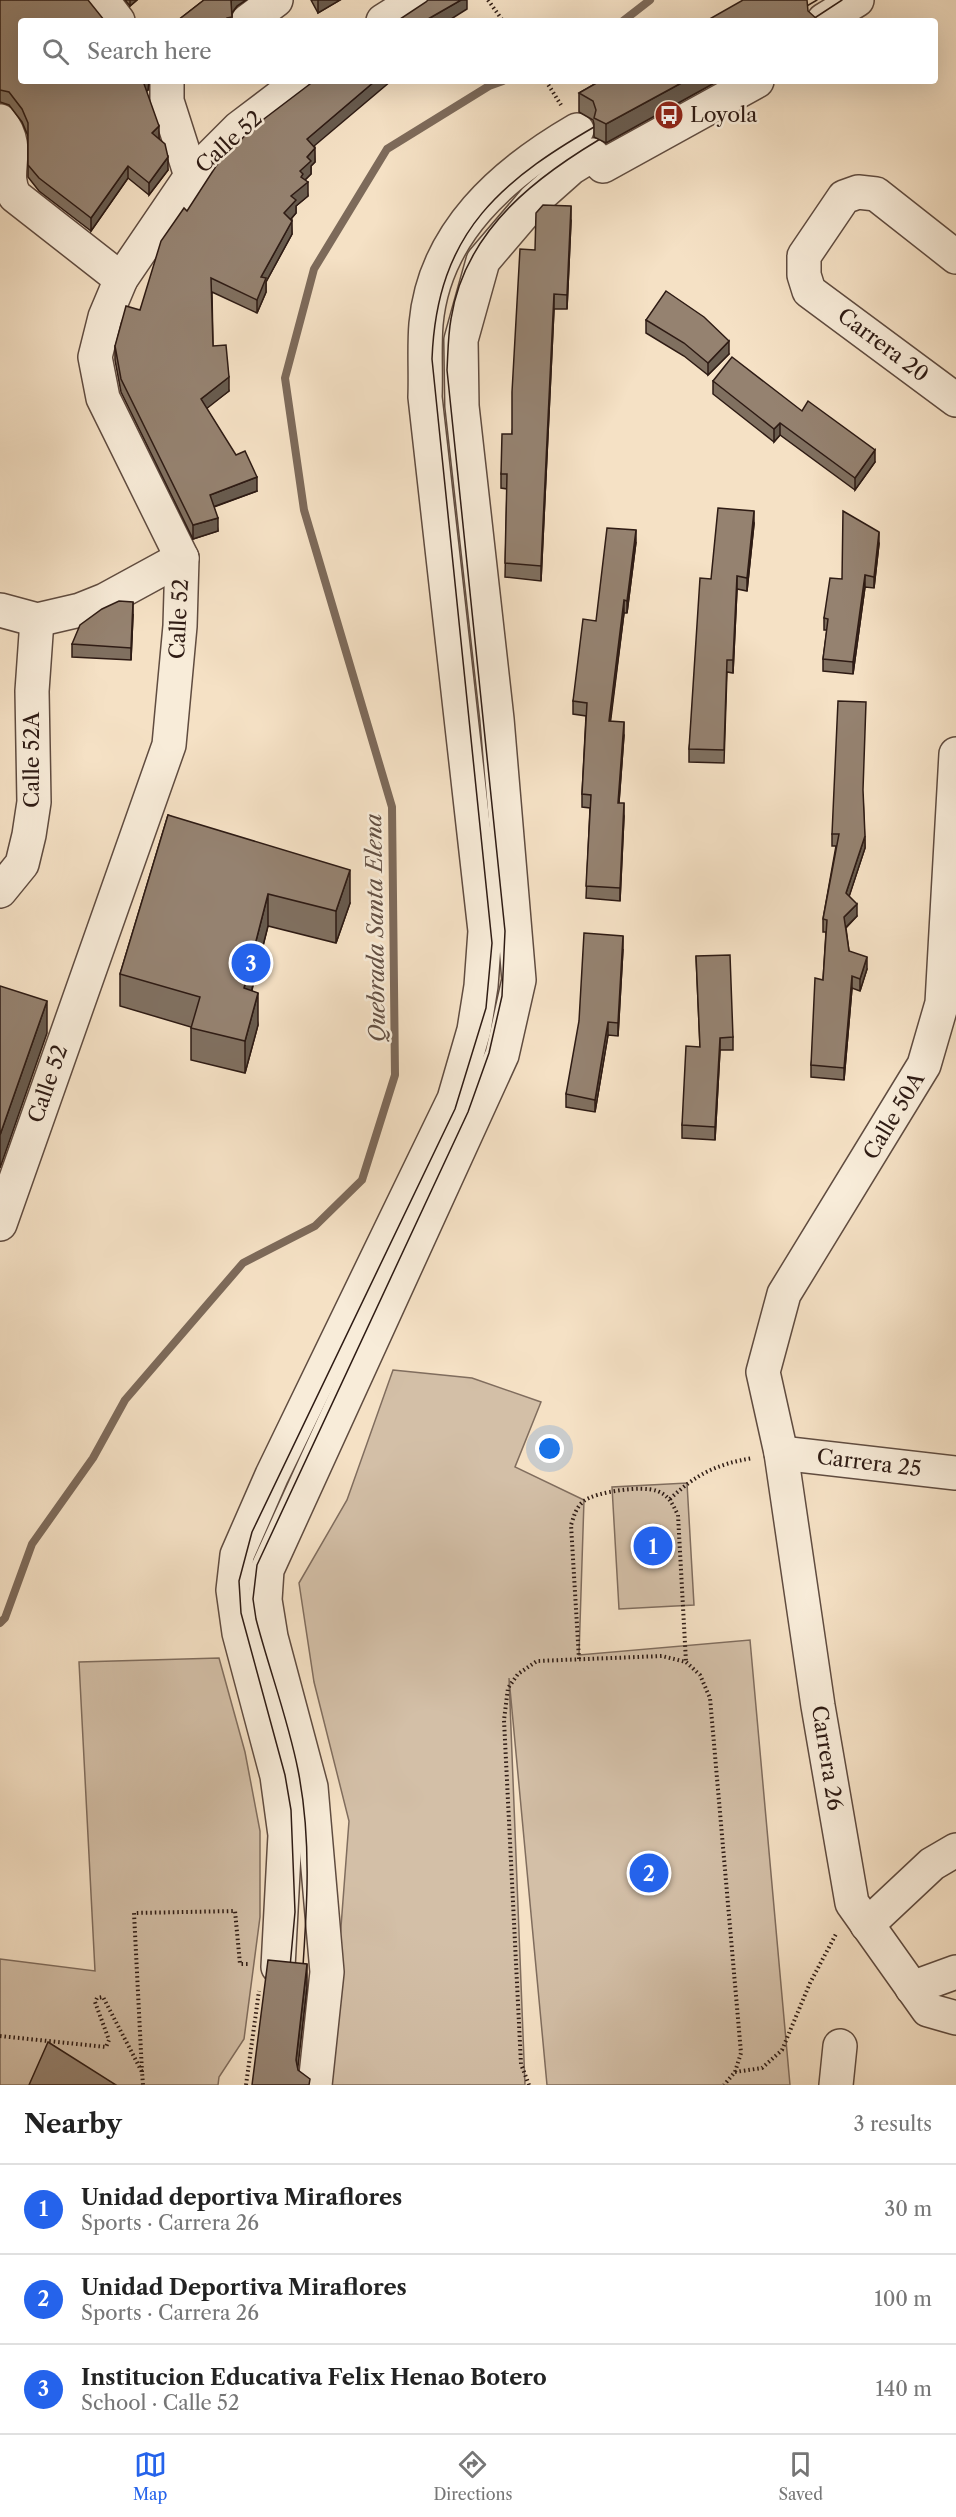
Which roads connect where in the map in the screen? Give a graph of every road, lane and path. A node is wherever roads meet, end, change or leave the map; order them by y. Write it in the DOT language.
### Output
graph roads {
  1 [pos="102,0"];
  2 [pos="276,0"];
  3 [pos="416,0"];
  4 [pos="857,0"];
  5 [pos="488,1"];
  6 [pos="116,18"];
  7 [pos="252,18"];
  8 [pos="388,18"];
  9 [pos="501,18"];
  10 [pos="827,18"];
  11 [pos="166,84"];
  12 [pos="297,84"];
  13 [pos="548,84"];
  14 [pos="752,84"];
  15 [pos="551,88"];
  16 [pos="0,121"];
  17 [pos="577,130"];
  18 [pos="191,176"];
  19 [pos="956,257"];
  20 [pos="121,279"];
  21 [pos="956,400"];
  22 [pos="182,558"];
  23 [pos="0,610"];
  24 [pos="36,620"];
  25 [pos="956,754"];
  26 [pos="0,891"];
  27 [pos="0,1224"];
  28 [pos="781,1453"];
  29 [pos="956,1473"];
  30 [pos="670,1499"];
  31 [pos="579,1659"];
  32 [pos="686,1662"];
  33 [pos="956,1850"];
  34 [pos="859,1914"];
  35 [pos="956,1972"];
  36 [pos="263,1973"];
  37 [pos="912,1988"];
  38 [pos="956,2018"];
  39 [pos="0,2036"];
  40 [pos="840,2046"];
  41 [pos="142,2072"];
  42 [pos="735,2072"];
  43 [pos="143,2085"];
  44 [pos="246,2085"];
  45 [pos="315,2085"];
  46 [pos="529,2085"];
  47 [pos="724,2085"];
  48 [pos="836,2085"];
  1 -- 6 [label="street"];
  2 -- 7 [label="street"];
  3 -- 8 [label="street"];
  4 -- 10 [label="street"];
  5 -- 9 [label="path"];
  11 -- 18 [label="street"];
  12 -- 18 [label="street, Calle 52"];
  13 -- 15 [label="path"];
  14 -- 45 [label="street"];
  16 -- 20 [label="street"];
  17 -- 36 [label="street"];
  18 -- 20 [label="street, Calle 52"];
  19 -- 21 [label="street, Carrera 20"];
  20 -- 22 [label="street, Calle 52"];
  22 -- 24 [label="street"];
  22 -- 27 [label="street, Calle 52"];
  23 -- 24 [label="street"];
  24 -- 26 [label="street, Calle 52A"];
  25 -- 28 [label="street, Calle 50A"];
  28 -- 29 [label="street, Carrera 25"];
  28 -- 30 [label="path"];
  28 -- 34 [label="street, Carrera 26"];
  30 -- 31 [label="path"];
  30 -- 32 [label="path"];
  31 -- 32 [label="path"];
  31 -- 46 [label="path"];
  32 -- 42 [label="path"];
  33 -- 34 [label="street"];
  34 -- 37 [label="street, Carrera 26"];
  34 -- 42 [label="path"];
  35 -- 37 [label="street"];
  36 -- 41 [label="path"];
  36 -- 44 [label="path"];
  37 -- 38 [label="street, Carrera 26"];
  39 -- 41 [label="path"];
  40 -- 48 [label="street"];
  41 -- 43 [label="path"];
  42 -- 47 [label="path"];
}
